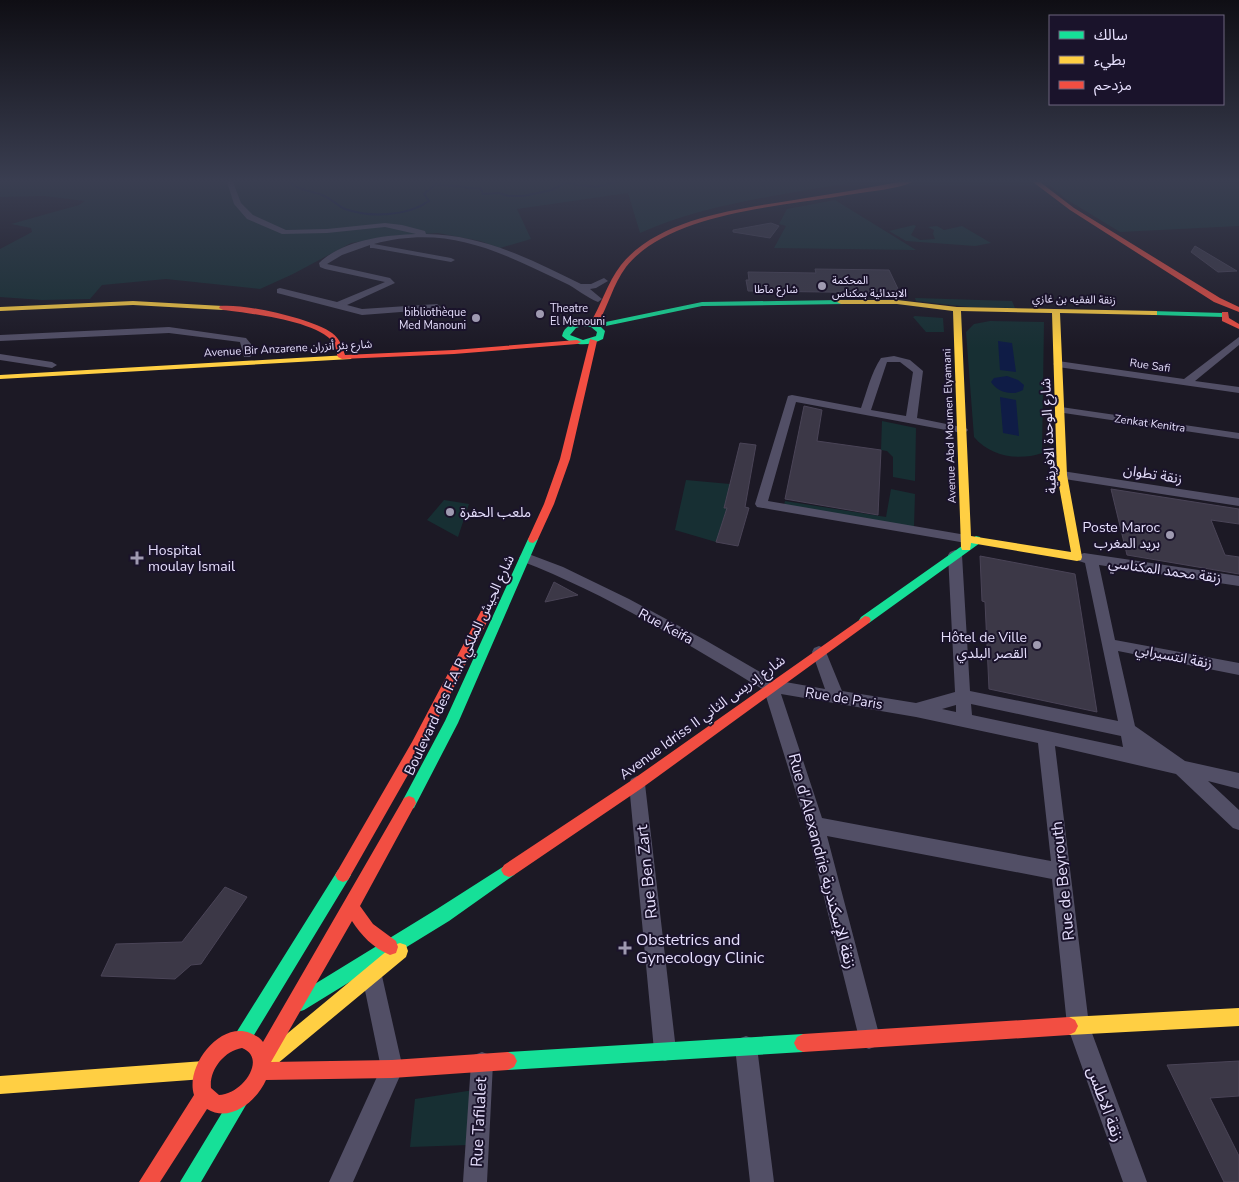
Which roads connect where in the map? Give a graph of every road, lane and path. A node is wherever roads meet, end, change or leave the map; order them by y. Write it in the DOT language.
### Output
graph roads {
  1 [pos="404,237"];
  2 [pos="442,237"];
  3 [pos="649,237"];
  4 [pos="661,237"];
  5 [pos="1105,237"];
  6 [pos="1118,237"];
  7 [pos="394,238"];
  8 [pos="362,244"];
  9 [pos="384,248"];
  10 [pos="451,260"];
  11 [pos="604,281"];
  12 [pos="580,287"];
  13 [pos="280,291"];
  14 [pos="1198,296"];
  15 [pos="601,302"];
  16 [pos="338,305"];
  17 [pos="437,307"];
  18 [pos="2,308"];
  19 [pos="958,311"];
  20 [pos="1239,311"];
  21 [pos="1187,314"];
  22 [pos="1056,315"];
  23 [pos="640,316"];
  24 [pos="1225,317"];
  25 [pos="577,325"];
  26 [pos="1239,327"];
  27 [pos="597,328"];
  28 [pos="566,333"];
  29 [pos="0,338"];
  30 [pos="1239,340"];
  31 [pos="593,341"];
  32 [pos="579,342"];
  33 [pos="533,347"];
  34 [pos="342,354"];
  35 [pos="568,354"];
  36 [pos="246,355"];
  37 [pos="0,357"];
  38 [pos="1058,364"];
  39 [pos="52,366"];
  40 [pos="0,370"];
  41 [pos="0,377"];
  42 [pos="1187,382"];
  43 [pos="1239,390"];
  44 [pos="1061,410"];
  45 [pos="866,412"];
  46 [pos="911,420"];
  47 [pos="962,430"];
  48 [pos="1239,436"];
  49 [pos="1062,475"];
  50 [pos="1239,502"];
  51 [pos="966,545"];
  52 [pos="526,558"];
  53 [pos="1084,558"];
  54 [pos="1239,581"];
  55 [pos="497,590"];
  56 [pos="489,606"];
  57 [pos="1109,644"];
  58 [pos="819,652"];
  59 [pos="1239,669"];
  60 [pos="771,686"];
  61 [pos="963,696"];
  62 [pos="836,697"];
  63 [pos="916,710"];
  64 [pos="964,720"];
  65 [pos="1128,730"];
  66 [pos="1046,738"];
  67 [pos="1133,756"];
  68 [pos="1183,769"];
  69 [pos="1239,781"];
  70 [pos="637,784"];
  71 [pos="1239,822"];
  72 [pos="815,825"];
  73 [pos="1062,872"];
  74 [pos="351,906"];
  75 [pos="443,915"];
  76 [pos="390,947"];
  77 [pos="372,976"];
  78 [pos="294,1006"];
  79 [pos="1239,1017"];
  80 [pos="1078,1025"];
  81 [pos="869,1038"];
  82 [pos="242,1039"];
  83 [pos="746,1047"];
  84 [pos="665,1050"];
  85 [pos="482,1063"];
  86 [pos="261,1066"];
  87 [pos="392,1069"];
  88 [pos="204,1070"];
  89 [pos="0,1085"];
  90 [pos="205,1095"];
  91 [pos="240,1099"];
  92 [pos="149,1182"];
  93 [pos="190,1182"];
  94 [pos="342,1182"];
  95 [pos="475,1182"];
  96 [pos="762,1182"];
  97 [pos="1135,1182"];
  1 -- 7 [label="street"];
  2 -- 12 [label="street"];
  3 -- 11 [label="main road"];
  4 -- 15 [label="main road"];
  5 -- 14 [label="main road"];
  6 -- 20 [label="main road"];
  7 -- 8 [label="street"];
  7 -- 9 [label="street"];
  8 -- 9 [label="street"];
  8 -- 16 [label="street"];
  9 -- 10 [label="street"];
  11 -- 12 [label="street"];
  11 -- 15 [label="main road"];
  12 -- 15 [label="street"];
  13 -- 16 [label="street"];
  14 -- 21 [label="main road"];
  14 -- 24 [label="main road"];
  15 -- 23 [label="main road"];
  15 -- 25 [label="main road"];
  15 -- 27 [label="main road"];
  16 -- 17 [label="street"];
  18 -- 34 [label="main road"];
  19 -- 22 [label="main road, زنقة الفقيه بن غازي"];
  19 -- 23 [label="main road, شارع مآطا"];
  19 -- 27 [label="main road"];
  19 -- 47 [label="main road, Avenue Abd Moumen Elyamani"];
  20 -- 24 [label="main road"];
  21 -- 22 [label="main road, زنقة الفقيه بن غازي"];
  21 -- 24 [label="main road, زنقة الفقيه بن غازي"];
  22 -- 24 [label="main road"];
  22 -- 38 [label="main road, شارع الوحدة الافريقية"];
  23 -- 27 [label="main road, شارع مآطا"];
  24 -- 26 [label="main road"];
  25 -- 27 [label="main road"];
  25 -- 28 [label="main road"];
  27 -- 31 [label="main road"];
  28 -- 32 [label="main road"];
  28 -- 34 [label="main road, Avenue Bir Anzarene شارع بئر أنزران"];
  29 -- 36 [label="street"];
  30 -- 42 [label="street"];
  31 -- 32 [label="main road, Avenue Bir Anzarene شارع بئر أنزران"];
  31 -- 52 [label="main road, Boulevard des F.A.R شارع الجيش الملكي"];
  32 -- 33 [label="main road, Avenue Bir Anzarene شارع بئر أنزران"];
  32 -- 55 [label="main road, Boulevard des F.A.R شارع الجيش الملكي"];
  33 -- 34 [label="main road, Avenue Bir Anzarene شارع بئر أنزران"];
  33 -- 35 [label="main road"];
  34 -- 36 [label="main road, Avenue Bir Anzarene شارع بئر أنزران"];
  34 -- 41 [label="main road, Avenue Bir Anzarene شارع بئر أنزران"];
  36 -- 39 [label="main road, Avenue Bir Anzarene شارع بئر أنزران"];
  37 -- 39 [label="street"];
  38 -- 42 [label="street, Rue Safi"];
  38 -- 44 [label="main road, شارع الوحدة الافريقية"];
  39 -- 40 [label="main road, Avenue Bir Anzarene شارع بئر أنزران"];
  42 -- 43 [label="street, Rue Safi"];
  44 -- 48 [label="street, Zenkat Kenitra"];
  44 -- 49 [label="main road, شارع الوحدة الافريقية"];
  45 -- 46 [label="street"];
  45 -- 46 [label="street"];
  45 -- 51 [label="street"];
  46 -- 47 [label="street"];
  47 -- 51 [label="main road, Avenue Abd Moumen Elyamani"];
  49 -- 50 [label="street, زنقة تطوان"];
  49 -- 53 [label="main road, شارع الوحدة الافريقية"];
  51 -- 53 [label="main road"];
  51 -- 58 [label="main road, Avenue Idriss II شارع إدريس الثاني"];
  51 -- 61 [label="street"];
  52 -- 60 [label="street, Rue Keifa"];
  52 -- 74 [label="main road, Boulevard des F.A.R شارع الجيش الملكي"];
  53 -- 54 [label="street, زنقة محمد المكناسي"];
  53 -- 57 [label="street"];
  56 -- 82 [label="main road, Boulevard des F.A.R شارع الجيش الملكي"];
  57 -- 59 [label="street, زنقة انتسيرابي"];
  57 -- 65 [label="street"];
  58 -- 60 [label="main road, Avenue Idriss II شارع إدريس الثاني"];
  58 -- 62 [label="street"];
  60 -- 62 [label="street, Rue de Paris"];
  60 -- 70 [label="main road, Avenue Idriss II شارع إدريس الثاني"];
  60 -- 72 [label="street, Rue d'Alexandrie زنقة الإسكندرية"];
  61 -- 63 [label="street"];
  61 -- 64 [label="street"];
  61 -- 65 [label="street"];
  62 -- 63 [label="street, Rue de Paris"];
  63 -- 64 [label="street, Rue de Paris"];
  64 -- 66 [label="street, Rue de Paris"];
  65 -- 67 [label="street"];
  65 -- 68 [label="street"];
  66 -- 67 [label="street, Rue de Paris"];
  66 -- 73 [label="street, Rue de Beyrouth"];
  67 -- 68 [label="street"];
  68 -- 69 [label="street"];
  68 -- 71 [label="street"];
  70 -- 75 [label="main road, Avenue Idriss II شارع إدريس الثاني"];
  70 -- 84 [label="street, Rue Ben Zart"];
  72 -- 73 [label="street"];
  72 -- 81 [label="street, Rue d'Alexandrie زنقة الإسكندرية"];
  73 -- 80 [label="street, Rue de Beyrouth"];
  74 -- 76 [label="main road"];
  74 -- 78 [label="main road, Boulevard des F.A.R شارع الجيش الملكي"];
  75 -- 76 [label="main road, Avenue Idriss II شارع إدريس الثاني"];
  75 -- 77 [label="main road, Avenue Idriss II شارع إدريس الثاني"];
  76 -- 78 [label="main road, Avenue Idriss II شارع إدريس الثاني"];
  77 -- 86 [label="main road, Avenue Idriss II شارع إدريس الثاني"];
  77 -- 87 [label="street"];
  78 -- 82 [label="main road, Avenue Idriss II شارع إدريس الثاني"];
  78 -- 86 [label="main road, Boulevard des F.A.R شارع الجيش الملكي"];
  79 -- 80 [label="main road"];
  80 -- 81 [label="main road"];
  80 -- 97 [label="street, زنقة الاطلس"];
  81 -- 83 [label="main road"];
  82 -- 86 [label="main road"];
  82 -- 88 [label="main road"];
  83 -- 84 [label="main road"];
  83 -- 96 [label="street"];
  84 -- 85 [label="main road"];
  85 -- 87 [label="main road"];
  85 -- 95 [label="street, Rue Tafilalet"];
  86 -- 87 [label="main road"];
  86 -- 91 [label="main road"];
  87 -- 94 [label="street"];
  88 -- 89 [label="main road"];
  88 -- 90 [label="main road"];
  90 -- 91 [label="main road"];
  90 -- 92 [label="main road"];
  91 -- 93 [label="main road"];
}
